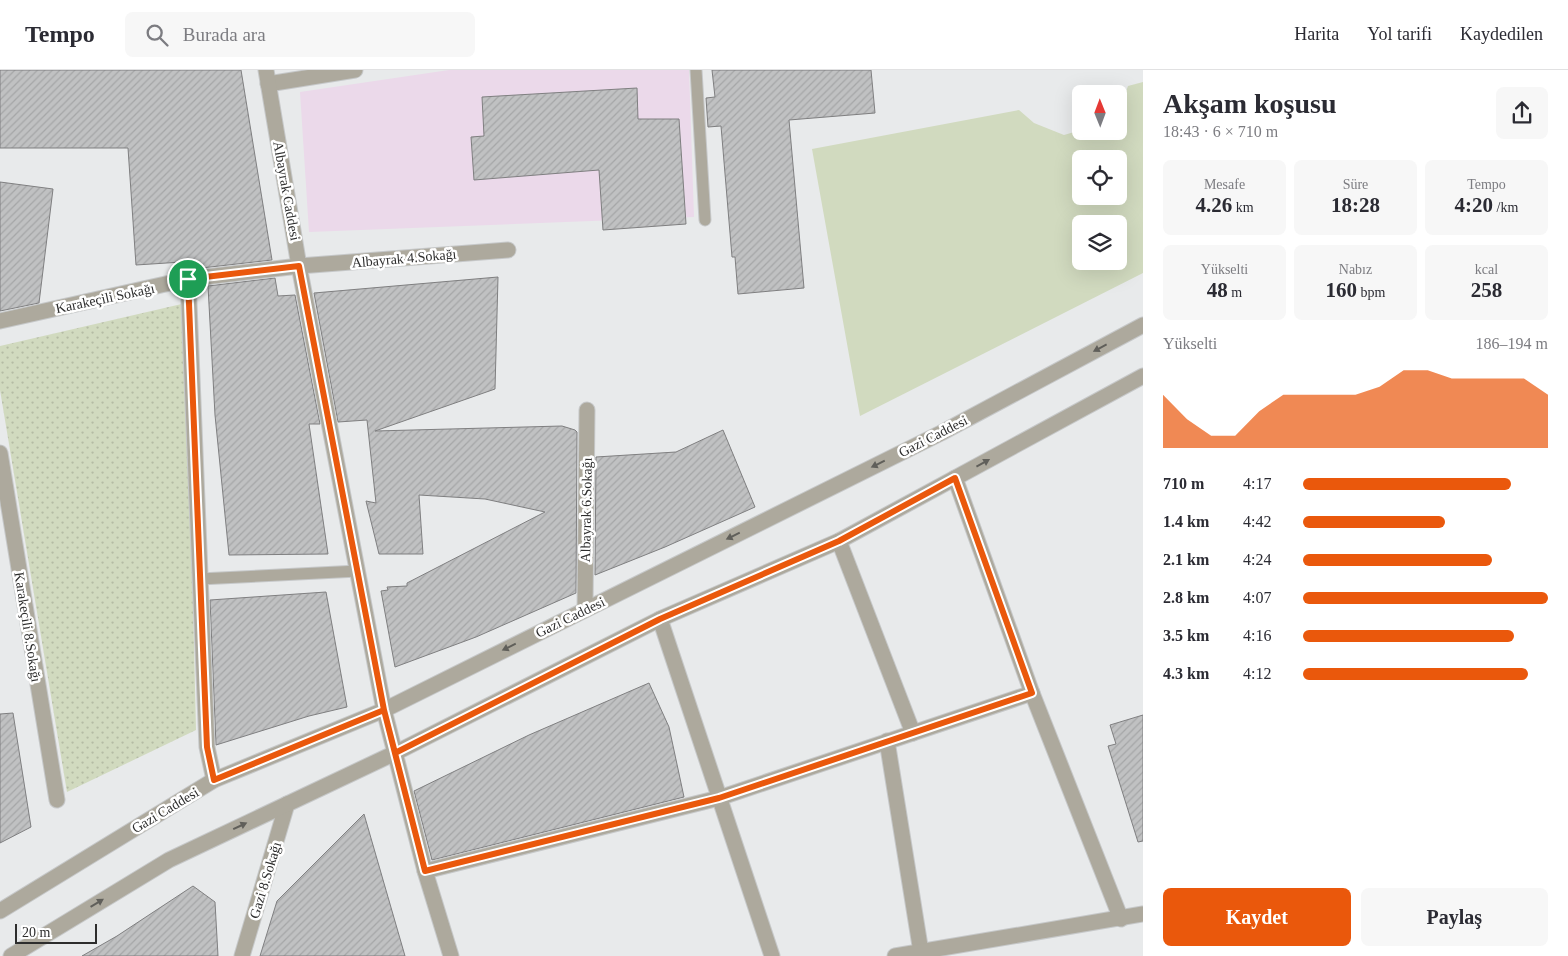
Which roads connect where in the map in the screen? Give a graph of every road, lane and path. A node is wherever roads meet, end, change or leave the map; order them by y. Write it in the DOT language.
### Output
graph roads {
  1 [pos="355,70"];
  2 [pos="696,70"];
  3 [pos="267,77"];
  4 [pos="705,220"];
  5 [pos="508,250"];
  6 [pos="299,266"];
  7 [pos="188,279"];
  8 [pos="0,320"];
  9 [pos="1143,325"];
  10 [pos="1143,376"];
  11 [pos="586,410"];
  12 [pos="0,453"];
  13 [pos="955,478"];
  14 [pos="839,541"];
  15 [pos="358,570"];
  16 [pos="200,579"];
  17 [pos="585,610"];
  18 [pos="660,619"];
  19 [pos="1032,693"];
  20 [pos="384,710"];
  21 [pos="913,733"];
  22 [pos="887,741"];
  23 [pos="395,753"];
  24 [pos="214,780"];
  25 [pos="719,798"];
  26 [pos="57,800"];
  27 [pos="287,804"];
  28 [pos="425,871"];
  29 [pos="0,910"];
  30 [pos="1143,914"];
  31 [pos="1121,919"];
  32 [pos="921,952"];
  33 [pos="11,956"];
  34 [pos="242,956"];
  35 [pos="451,956"];
  36 [pos="772,956"];
  37 [pos="895,956"];
  1 -- 3 [label="street"];
  2 -- 4 [label="lane"];
  3 -- 6 [label="street, Albayrak Caddesi"];
  5 -- 6 [label="street, Albayrak 4.Sokağı"];
  6 -- 7 [label="street, Karakeçili Sokağı"];
  6 -- 15 [label="street, Albayrak Caddesi"];
  7 -- 8 [label="street, Karakeçili Sokağı"];
  7 -- 16 [label="street"];
  9 -- 17 [label="street, Gazi Caddesi, one-way"];
  13 -- 10 [label="street, one-way"];
  11 -- 17 [label="street, Albayrak 6.Sokağı"];
  12 -- 26 [label="street, Karakeçili 8.Sokağı"];
  13 -- 14 [label="street"];
  13 -- 19 [label="street"];
  14 -- 18 [label="street"];
  14 -- 21 [label="street"];
  15 -- 16 [label="lane"];
  15 -- 20 [label="street, Albayrak Caddesi"];
  16 -- 24 [label="street"];
  17 -- 20 [label="street, Gazi Caddesi, one-way"];
  18 -- 23 [label="street"];
  18 -- 25 [label="street"];
  19 -- 21 [label="street"];
  19 -- 31 [label="street"];
  20 -- 23 [label="street, Albayrak Caddesi"];
  20 -- 24 [label="street, Gazi Caddesi"];
  21 -- 22 [label="street"];
  22 -- 25 [label="street"];
  22 -- 32 [label="street"];
  23 -- 27 [label="street"];
  23 -- 28 [label="street, Albayrak Caddesi"];
  24 -- 29 [label="street, Gazi Caddesi"];
  25 -- 28 [label="street"];
  25 -- 36 [label="street"];
  33 -- 27 [label="street, one-way"];
  27 -- 34 [label="street, Gazi 8.Sokağı"];
  28 -- 35 [label="street, Albayrak Caddesi"];
  30 -- 31 [label="street"];
  31 -- 32 [label="street"];
  32 -- 37 [label="street"];
}
